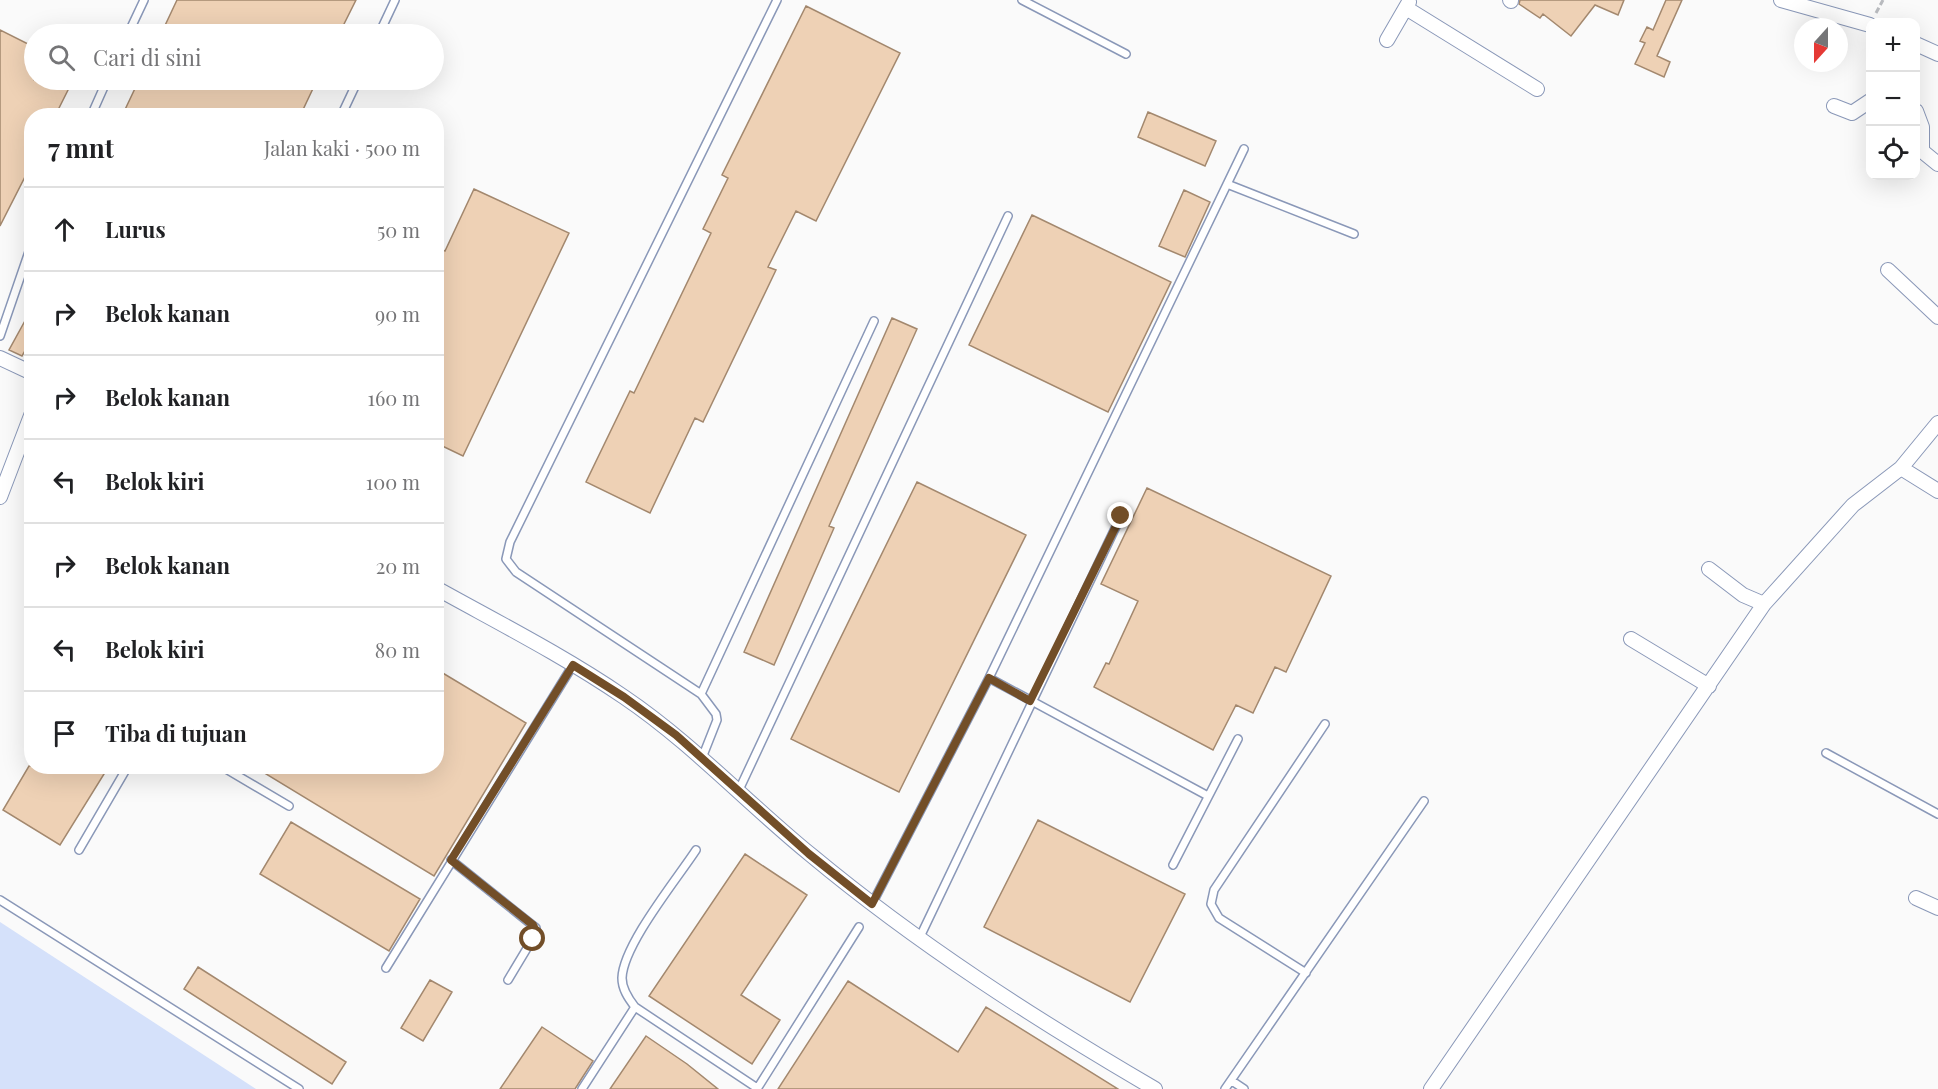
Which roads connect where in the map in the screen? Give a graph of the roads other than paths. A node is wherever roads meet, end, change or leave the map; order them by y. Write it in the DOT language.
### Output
graph roads {
  1 [pos="144,0"];
  2 [pos="395,0"];
  3 [pos="777,0"];
  4 [pos="1022,0"];
  5 [pos="1781,0"];
  6 [pos="1408,4"];
  7 [pos="133,24"];
  8 [pos="384,24"];
  9 [pos="1866,24"];
  10 [pos="1387,40"];
  11 [pos="1920,46"];
  12 [pos="1126,54"];
  13 [pos="1938,54"];
  14 [pos="1538,89"];
  15 [pos="103,90"];
  16 [pos="353,90"];
  17 [pos="1866,104"];
  18 [pos="1834,106"];
  19 [pos="95,108"];
  20 [pos="345,108"];
  21 [pos="1920,122"];
  22 [pos="1244,149"];
  23 [pos="1938,164"];
  24 [pos="1227,184"];
  25 [pos="1008,216"];
  26 [pos="1354,234"];
  27 [pos="24,265"];
  28 [pos="1888,270"];
  29 [pos="1938,317"];
  30 [pos="874,321"];
  31 [pos="0,336"];
  32 [pos="0,358"];
  33 [pos="24,369"];
  34 [pos="1938,423"];
  35 [pos="24,434"];
  36 [pos="1901,468"];
  37 [pos="1938,491"];
  38 [pos="0,497"];
  39 [pos="1121,516"];
  40 [pos="1708,569"];
  41 [pos="444,592"];
  42 [pos="1764,604"];
  43 [pos="1631,639"];
  44 [pos="573,665"];
  45 [pos="989,678"];
  46 [pos="1709,686"];
  47 [pos="701,694"];
  48 [pos="1030,701"];
  49 [pos="1325,724"];
  50 [pos="1238,739"];
  51 [pos="1826,753"];
  52 [pos="702,758"];
  53 [pos="123,774"];
  54 [pos="235,774"];
  55 [pos="738,792"];
  56 [pos="1208,796"];
  57 [pos="1424,801"];
  58 [pos="289,806"];
  59 [pos="1938,814"];
  60 [pos="696,849"];
  61 [pos="79,850"];
  62 [pos="451,860"];
  63 [pos="1173,865"];
  64 [pos="1916,898"];
  65 [pos="0,900"];
  66 [pos="872,904"];
  67 [pos="1938,908"];
  68 [pos="859,927"];
  69 [pos="920,939"];
  70 [pos="386,968"];
  71 [pos="1306,973"];
  72 [pos="508,980"];
  73 [pos="635,1007"];
  74 [pos="1232,1081"];
  75 [pos="299,1089"];
  76 [pos="582,1089"];
  77 [pos="757,1089"];
  78 [pos="1155,1089"];
  79 [pos="1225,1089"];
  80 [pos="1244,1089"];
  81 [pos="1431,1089"];
  1 -- 7 [label="lane"];
  2 -- 8 [label="lane"];
  3 -- 47 [label="lane"];
  4 -- 12 [label="lane"];
  5 -- 9 [label="street"];
  6 -- 10 [label="street"];
  6 -- 14 [label="street"];
  11 -- 13 [label="street"];
  15 -- 19 [label="lane"];
  16 -- 20 [label="lane"];
  17 -- 18 [label="street"];
  21 -- 23 [label="street"];
  22 -- 24 [label="lane"];
  24 -- 26 [label="lane"];
  24 -- 45 [label="lane"];
  25 -- 55 [label="lane"];
  27 -- 31 [label="lane"];
  28 -- 29 [label="street"];
  30 -- 47 [label="lane"];
  32 -- 33 [label="street"];
  34 -- 36 [label="street"];
  35 -- 38 [label="street"];
  36 -- 37 [label="street"];
  36 -- 42 [label="street"];
  39 -- 48 [label="lane"];
  40 -- 42 [label="street"];
  41 -- 44 [label="street"];
  42 -- 46 [label="street"];
  43 -- 46 [label="street"];
  44 -- 52 [label="street"];
  44 -- 62 [label="lane"];
  45 -- 48 [label="lane"];
  45 -- 66 [label="lane"];
  46 -- 81 [label="street"];
  47 -- 52 [label="lane"];
  48 -- 56 [label="lane"];
  48 -- 69 [label="lane"];
  49 -- 71 [label="lane"];
  50 -- 56 [label="lane"];
  51 -- 59 [label="lane"];
  52 -- 55 [label="street"];
  53 -- 61 [label="lane"];
  54 -- 58 [label="lane"];
  55 -- 66 [label="street"];
  56 -- 63 [label="lane"];
  57 -- 71 [label="lane"];
  60 -- 73 [label="lane"];
  62 -- 70 [label="lane"];
  62 -- 72 [label="lane"];
  64 -- 67 [label="street"];
  65 -- 75 [label="lane"];
  66 -- 69 [label="street"];
  68 -- 77 [label="lane"];
  69 -- 78 [label="street"];
  71 -- 74 [label="lane"];
  73 -- 76 [label="lane"];
  73 -- 77 [label="lane"];
  74 -- 79 [label="lane"];
  74 -- 80 [label="lane"];
}
